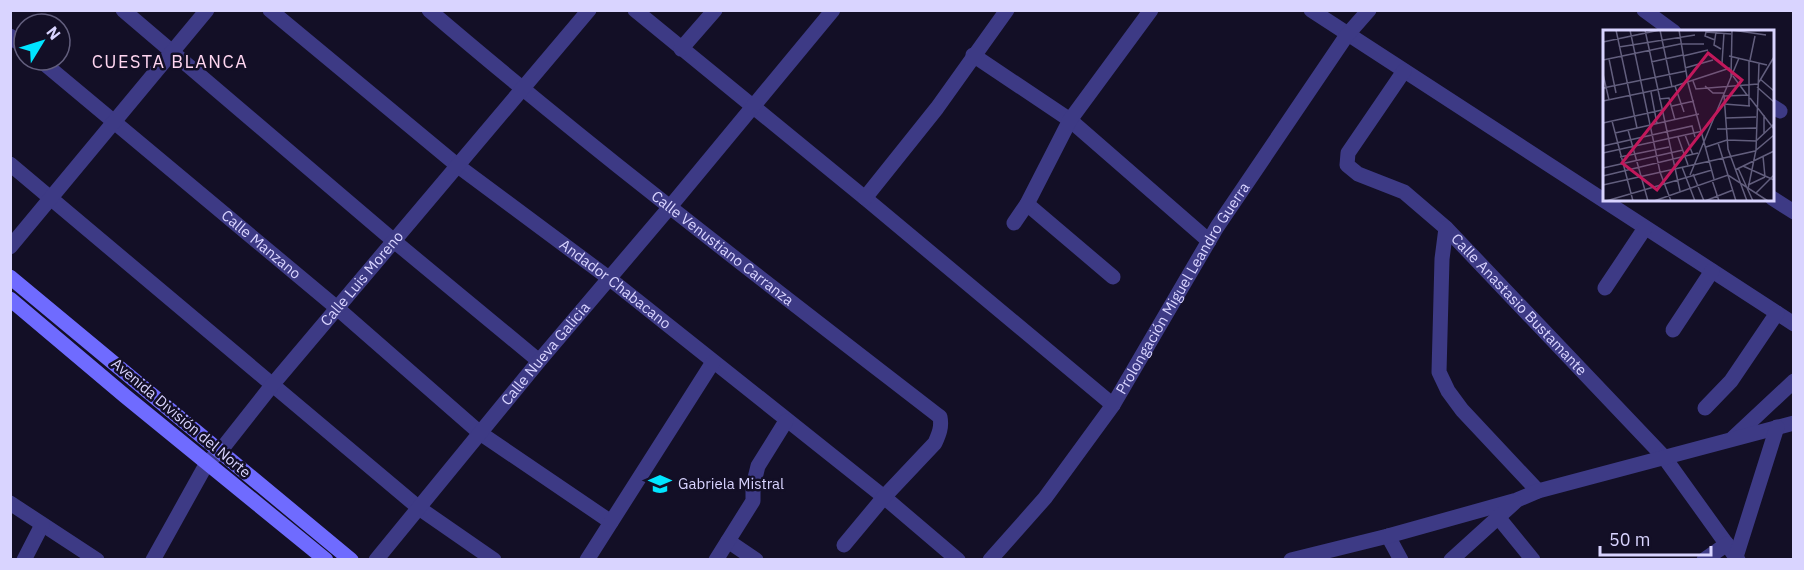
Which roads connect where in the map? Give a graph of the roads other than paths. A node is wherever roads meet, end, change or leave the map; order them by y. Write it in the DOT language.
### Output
graph roads {
  1 [pos="123,10"];
  2 [pos="207,10"];
  3 [pos="270,10"];
  4 [pos="429,10"];
  5 [pos="589,10"];
  6 [pos="635,10"];
  7 [pos="715,10"];
  8 [pos="832,10"];
  9 [pos="1007,10"];
  10 [pos="1151,10"];
  11 [pos="1311,10"];
  12 [pos="1369,10"];
  13 [pos="1644,10"];
  14 [pos="1671,30"];
  15 [pos="1347,35"];
  16 [pos="681,50"];
  17 [pos="171,53"];
  18 [pos="973,55"];
  19 [pos="1404,71"];
  20 [pos="54,72"];
  21 [pos="522,90"];
  22 [pos="753,106"];
  23 [pos="1070,120"];
  24 [pos="114,122"];
  25 [pos="10,165"];
  26 [pos="459,166"];
  27 [pos="51,198"];
  28 [pos="865,198"];
  29 [pos="1774,199"];
  30 [pos="1603,201"];
  31 [pos="1604,201"];
  32 [pos="1027,204"];
  33 [pos="669,208"];
  34 [pos="1794,212"];
  35 [pos="1014,223"];
  36 [pos="1446,228"];
  37 [pos="1645,228"];
  38 [pos="394,241"];
  39 [pos="1209,241"];
  40 [pos="10,247"];
  41 [pos="1712,271"];
  42 [pos="10,277"];
  43 [pos="1113,277"];
  44 [pos="610,279"];
  45 [pos="1605,288"];
  46 [pos="10,299"];
  47 [pos="337,308"];
  48 [pos="1777,313"];
  49 [pos="1794,324"];
  50 [pos="1673,330"];
  51 [pos="539,361"];
  52 [pos="713,362"];
  53 [pos="1794,381"];
  54 [pos="273,384"];
  55 [pos="1113,405"];
  56 [pos="1705,408"];
  57 [pos="786,421"];
  58 [pos="1794,423"];
  59 [pos="1777,427"];
  60 [pos="480,434"];
  61 [pos="1731,440"];
  62 [pos="221,450"];
  63 [pos="1664,457"];
  64 [pos="207,463"];
  65 [pos="1538,491"];
  66 [pos="884,497"];
  67 [pos="1517,500"];
  68 [pos="10,503"];
  69 [pos="419,508"];
  70 [pos="1498,517"];
  71 [pos="611,522"];
  72 [pos="42,525"];
  73 [pos="1388,536"];
  74 [pos="728,540"];
  75 [pos="844,544"];
  76 [pos="1734,555"];
  77 [pos="24,560"];
  78 [pos="97,560"];
  79 [pos="153,560"];
  80 [pos="326,560"];
  81 [pos="351,560"];
  82 [pos="376,560"];
  83 [pos="494,560"];
  84 [pos="587,560"];
  85 [pos="716,560"];
  86 [pos="756,560"];
  87 [pos="958,560"];
  88 [pos="990,560"];
  89 [pos="1291,560"];
  90 [pos="1401,560"];
  91 [pos="1451,560"];
  92 [pos="1533,560"];
  93 [pos="1704,560"];
  1 -- 17 [label="street"];
  2 -- 17 [label="street"];
  3 -- 26 [label="street, Andador Chabacano"];
  4 -- 21 [label="street, Calle Venustiano Carranza"];
  5 -- 21 [label="street, Calle Luis Moreno"];
  6 -- 16 [label="street"];
  7 -- 16 [label="street"];
  8 -- 22 [label="street, Calle Nueva Galicia"];
  9 -- 18 [label="street"];
  10 -- 23 [label="street"];
  11 -- 15 [label="street"];
  12 -- 15 [label="street, Prolongación Miguel Leandro Guerra"];
  13 -- 14 [label="street"];
  15 -- 19 [label="street"];
  15 -- 39 [label="street, Prolongación Miguel Leandro Guerra"];
  16 -- 22 [label="street"];
  17 -- 24 [label="street"];
  17 -- 38 [label="street"];
  18 -- 23 [label="street"];
  18 -- 28 [label="street"];
  19 -- 30 [label="street"];
  19 -- 36 [label="street, Calle Anastasio Bustamante"];
  20 -- 24 [label="street, Calle Manzano"];
  21 -- 26 [label="street, Calle Luis Moreno"];
  21 -- 33 [label="street, Calle Venustiano Carranza"];
  22 -- 28 [label="street"];
  22 -- 33 [label="street, Calle Nueva Galicia"];
  23 -- 32 [label="street"];
  23 -- 39 [label="street"];
  24 -- 27 [label="street"];
  24 -- 47 [label="street, Calle Manzano"];
  25 -- 27 [label="street"];
  26 -- 38 [label="street, Calle Luis Moreno"];
  26 -- 44 [label="street, Andador Chabacano"];
  27 -- 40 [label="street"];
  27 -- 54 [label="street"];
  28 -- 55 [label="street"];
  29 -- 34 [label="street"];
  31 -- 37 [label="street"];
  32 -- 35 [label="street"];
  32 -- 43 [label="street"];
  33 -- 44 [label="street, Calle Nueva Galicia"];
  33 -- 66 [label="street, Calle Venustiano Carranza"];
  36 -- 63 [label="street, Calle Anastasio Bustamante"];
  36 -- 65 [label="street"];
  37 -- 41 [label="street"];
  37 -- 45 [label="street"];
  38 -- 47 [label="street, Calle Luis Moreno"];
  38 -- 51 [label="street"];
  39 -- 55 [label="street, Prolongación Miguel Leandro Guerra"];
  41 -- 48 [label="street"];
  41 -- 50 [label="street"];
  42 -- 62 [label="street, Avenida División del Norte"];
  44 -- 51 [label="street, Calle Nueva Galicia"];
  44 -- 52 [label="street, Andador Chabacano"];
  46 -- 64 [label="street, Avenida División del Norte"];
  47 -- 54 [label="street, Calle Luis Moreno"];
  47 -- 60 [label="street, Calle Manzano"];
  48 -- 49 [label="street"];
  48 -- 56 [label="street"];
  51 -- 60 [label="street, Calle Nueva Galicia"];
  52 -- 57 [label="street, Andador Chabacano"];
  52 -- 71 [label="street"];
  53 -- 61 [label="street"];
  54 -- 62 [label="street, Calle Luis Moreno"];
  54 -- 69 [label="street"];
  55 -- 88 [label="street, Prolongación Miguel Leandro Guerra"];
  57 -- 66 [label="street, Andador Chabacano"];
  57 -- 74 [label="street"];
  58 -- 59 [label="street"];
  59 -- 61 [label="street"];
  59 -- 76 [label="street"];
  60 -- 69 [label="street, Calle Nueva Galicia"];
  60 -- 71 [label="street, Calle Manzano"];
  61 -- 63 [label="street"];
  62 -- 64 [label="street, Calle Luis Moreno"];
  62 -- 81 [label="street, Avenida División del Norte"];
  63 -- 65 [label="street"];
  63 -- 76 [label="street, Calle Anastasio Bustamante"];
  64 -- 79 [label="street, Calle Luis Moreno"];
  64 -- 80 [label="street, Avenida División del Norte"];
  65 -- 67 [label="street"];
  66 -- 75 [label="street"];
  66 -- 87 [label="street, Andador Chabacano"];
  67 -- 70 [label="street"];
  67 -- 73 [label="street"];
  68 -- 72 [label="street"];
  69 -- 82 [label="street, Calle Nueva Galicia"];
  69 -- 83 [label="street"];
  70 -- 91 [label="street"];
  70 -- 92 [label="street"];
  71 -- 84 [label="street"];
  72 -- 77 [label="street"];
  72 -- 78 [label="street"];
  73 -- 89 [label="street"];
  73 -- 90 [label="street"];
  74 -- 85 [label="street"];
  74 -- 86 [label="street"];
  76 -- 93 [label="street"];
}
